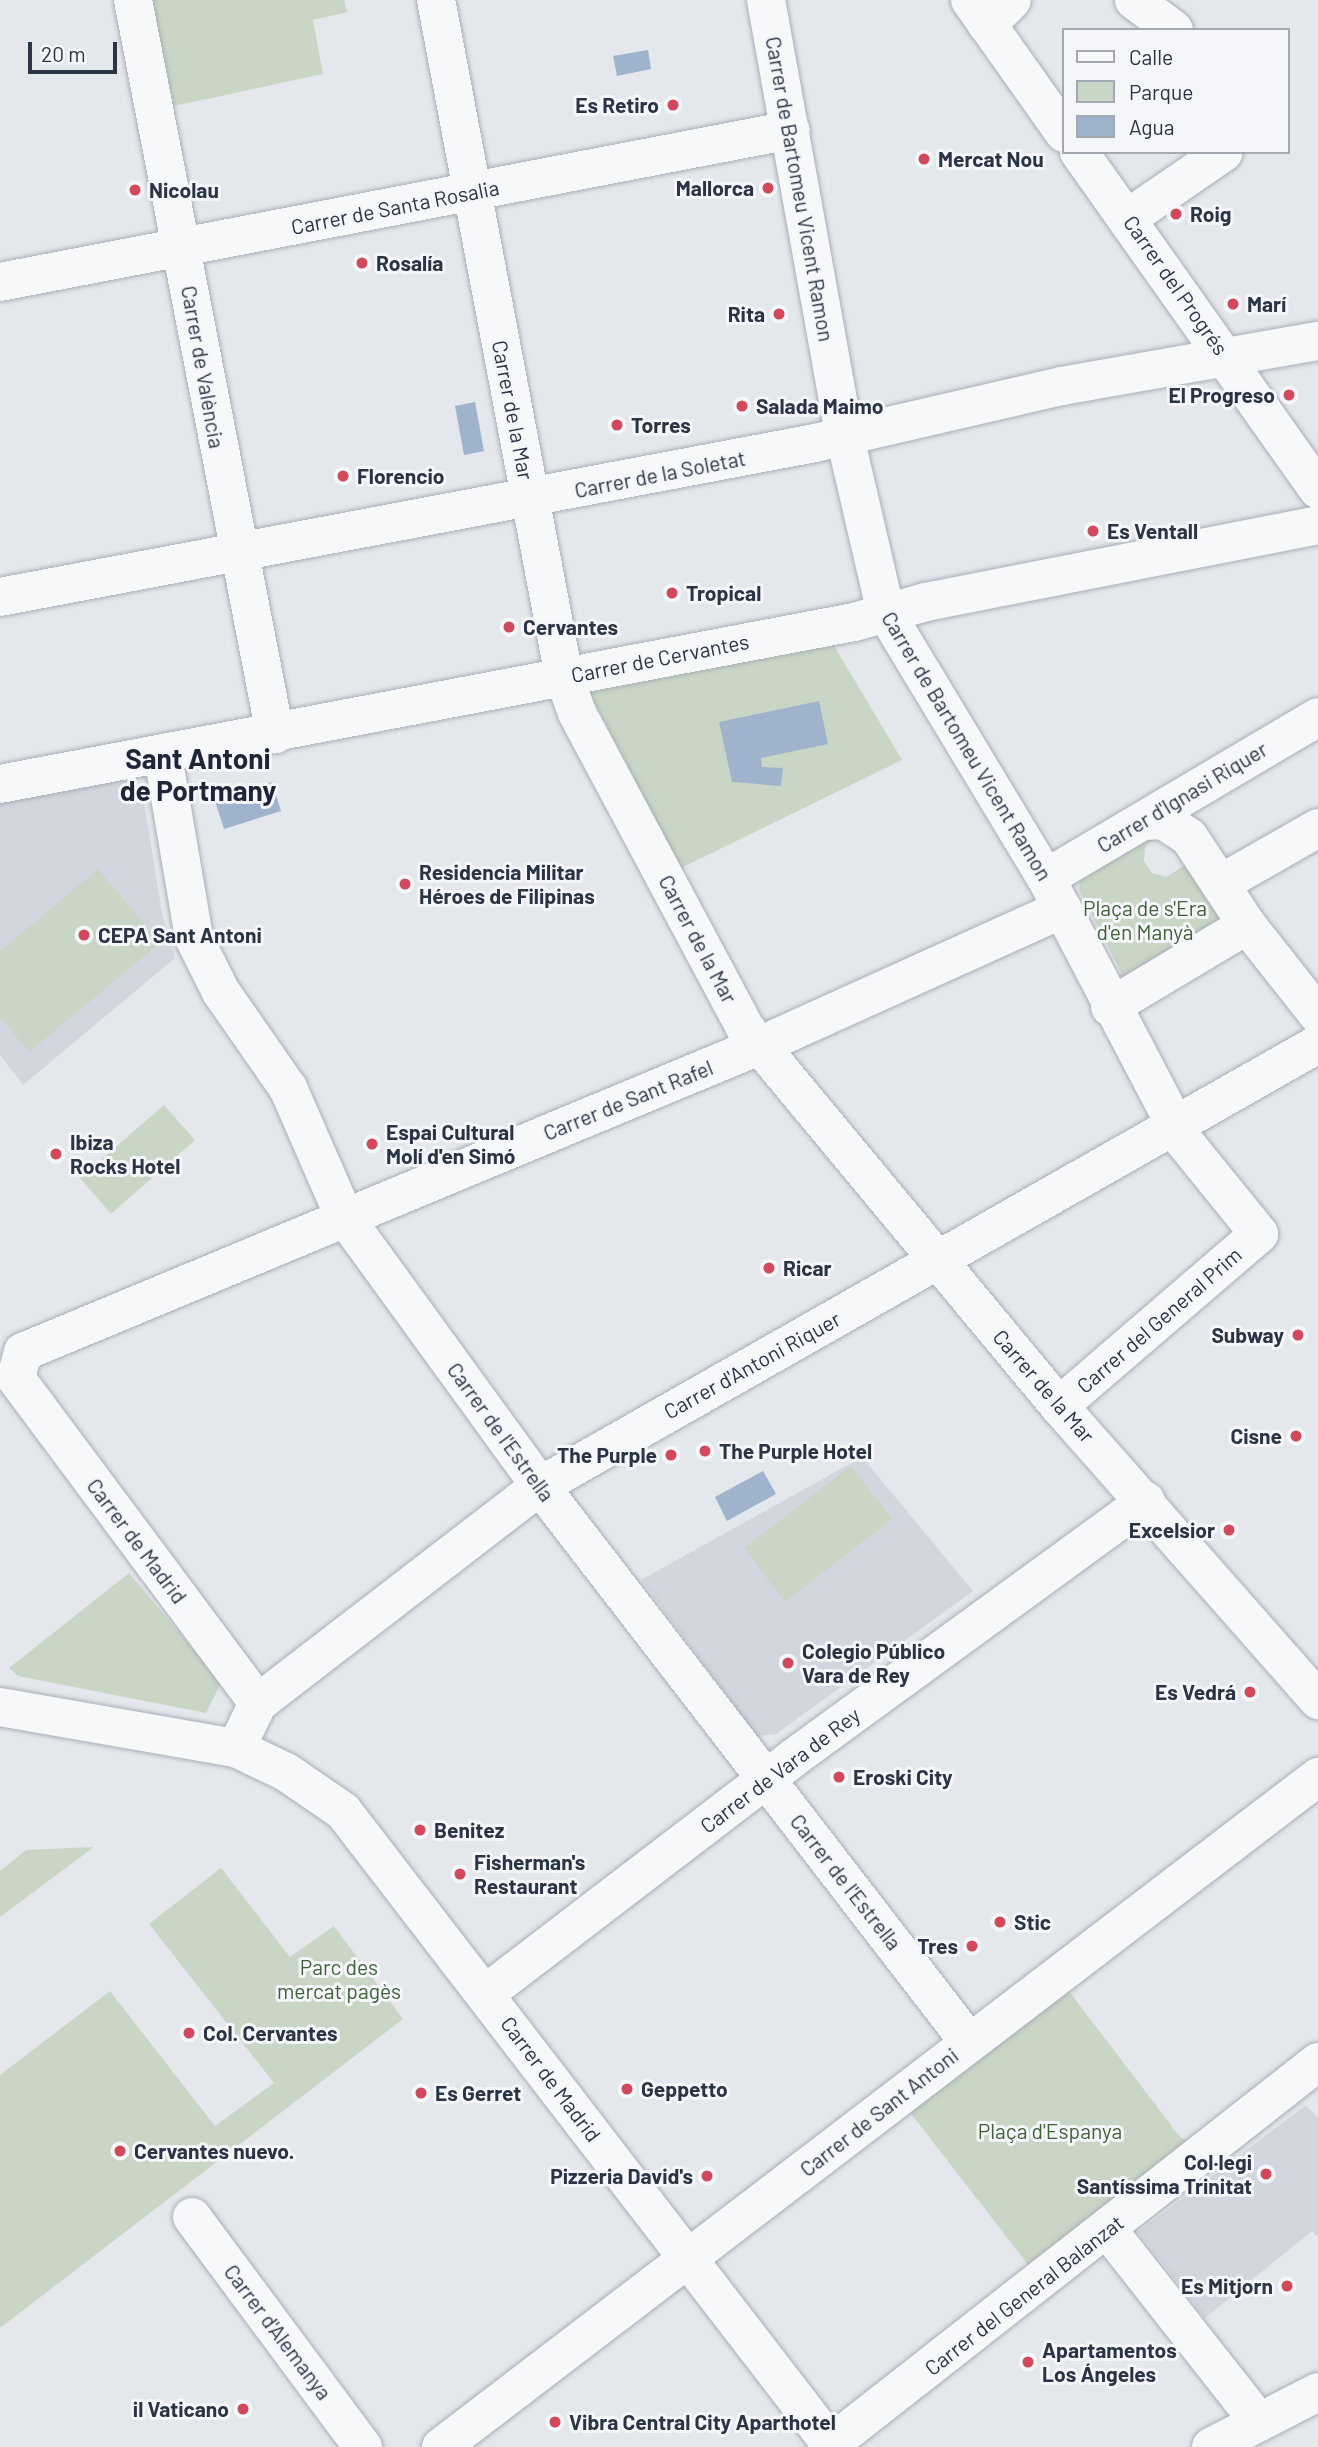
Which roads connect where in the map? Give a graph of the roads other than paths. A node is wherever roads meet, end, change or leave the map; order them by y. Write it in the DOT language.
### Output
graph roads {
  1 [pos="133,0"];
  2 [pos="436,0"];
  3 [pos="766,0"];
  4 [pos="1134,0"];
  5 [pos="990,8"];
  6 [pos="1171,28"];
  7 [pos="1062,130"];
  8 [pos="791,131"];
  9 [pos="1080,154"];
  10 [pos="1221,154"];
  11 [pos="473,191"];
  12 [pos="1128,218"];
  13 [pos="181,249"];
  14 [pos="0,282"];
  15 [pos="1318,341"];
  16 [pos="1226,357"];
  17 [pos="845,437"];
  18 [pos="1318,489"];
  19 [pos="530,499"];
  20 [pos="1318,525"];
  21 [pos="238,555"];
  22 [pos="0,597"];
  23 [pos="886,613"];
  24 [pos="564,677"];
  25 [pos="1318,717"];
  26 [pos="275,734"];
  27 [pos="163,756"];
  28 [pos="0,784"];
  29 [pos="1145,821"];
  30 [pos="1318,828"];
  31 [pos="1220,884"];
  32 [pos="1054,893"];
  33 [pos="1247,925"];
  34 [pos="1110,1007"];
  35 [pos="1318,1015"];
  36 [pos="1318,1044"];
  37 [pos="759,1046"];
  38 [pos="1175,1127"];
  39 [pos="344,1216"];
  40 [pos="1259,1234"];
  41 [pos="938,1261"];
  42 [pos="16,1378"];
  43 [pos="1059,1406"];
  44 [pos="540,1486"];
  45 [pos="1146,1501"];
  46 [pos="1318,1700"];
  47 [pos="258,1703"];
  48 [pos="0,1707"];
  49 [pos="236,1748"];
  50 [pos="1318,1777"];
  51 [pos="767,1779"];
  52 [pos="485,1994"];
  53 [pos="969,2042"];
  54 [pos="1314,2073"];
  55 [pos="192,2217"];
  56 [pos="1108,2230"];
  57 [pos="690,2260"];
  58 [pos="1318,2392"];
  59 [pos="1259,2422"];
  60 [pos="830,2446"];
  61 [pos="363,2447"];
  62 [pos="441,2447"];
  63 [pos="1211,2447"];
  1 -- 13 [label="street, Carrer de València"];
  2 -- 11 [label="street, Carrer de la Mar"];
  3 -- 8 [label="street, Carrer de Bartomeu Vicent Ramon"];
  4 -- 6 [label="street"];
  5 -- 7 [label="street"];
  8 -- 11 [label="street, Carrer de Santa Rosalia"];
  8 -- 17 [label="street, Carrer de Bartomeu Vicent Ramon"];
  9 -- 12 [label="street, Carrer del Progrés"];
  10 -- 12 [label="street"];
  11 -- 13 [label="street, Carrer de Santa Rosalia"];
  11 -- 19 [label="street, Carrer de la Mar"];
  12 -- 16 [label="street, Carrer del Progrés"];
  13 -- 14 [label="street, Carrer de Santa Rosalia"];
  13 -- 21 [label="street, Carrer de València"];
  15 -- 16 [label="street, Carrer de la Soletat"];
  16 -- 17 [label="street, Carrer de la Soletat"];
  16 -- 18 [label="street, Carrer del Progrés"];
  17 -- 19 [label="street, Carrer de la Soletat"];
  17 -- 23 [label="street, Carrer de Bartomeu Vicent Ramon"];
  19 -- 21 [label="street, Carrer de la Soletat"];
  19 -- 24 [label="street, Carrer de la Mar"];
  20 -- 23 [label="street, Carrer de Cervantes"];
  21 -- 22 [label="street, Carrer de la Soletat"];
  21 -- 26 [label="street, Carrer de València"];
  23 -- 24 [label="street, Carrer de Cervantes"];
  23 -- 32 [label="street, Carrer de Bartomeu Vicent Ramon"];
  24 -- 26 [label="street, Carrer de Cervantes"];
  24 -- 37 [label="street, Carrer de la Mar"];
  25 -- 29 [label="street, Carrer d'Ignasi Riquer"];
  26 -- 27 [label="street, Carrer de Cervantes"];
  27 -- 28 [label="street, Carrer de Cervantes"];
  27 -- 39 [label="street, Carrer de l'Estrella"];
  29 -- 31 [label="street"];
  29 -- 32 [label="street, Carrer d'Ignasi Riquer"];
  30 -- 31 [label="street"];
  31 -- 33 [label="street"];
  32 -- 34 [label="street, Carrer de Bartomeu Vicent Ramon"];
  32 -- 37 [label="street, Carrer de Sant Rafel"];
  33 -- 34 [label="street"];
  33 -- 35 [label="street"];
  34 -- 38 [label="street, Carrer de Bartomeu Vicent Ramon"];
  36 -- 38 [label="street, Carrer d'Antoni Riquer"];
  37 -- 39 [label="street, Carrer de Sant Rafel"];
  37 -- 41 [label="street, Carrer de la Mar"];
  38 -- 40 [label="street, Carrer de Bartomeu Vicent Ramon"];
  38 -- 41 [label="street, Carrer d'Antoni Riquer"];
  39 -- 42 [label="street, Carrer de Sant Rafel"];
  39 -- 44 [label="street, Carrer de l'Estrella"];
  40 -- 43 [label="street, Carrer del General Prim"];
  41 -- 43 [label="street, Carrer de la Mar"];
  41 -- 44 [label="street, Carrer d'Antoni Riquer"];
  42 -- 47 [label="street, Carrer de Madrid"];
  43 -- 45 [label="street, Carrer de la Mar"];
  44 -- 47 [label="street, Carrer d'Antoni Riquer"];
  44 -- 51 [label="street, Carrer de l'Estrella"];
  45 -- 46 [label="street, Carrer de la Mar"];
  45 -- 51 [label="street, Carrer de Vara de Rey"];
  47 -- 49 [label="street, Carrer d'Antoni Riquer"];
  48 -- 49 [label="street, Carrer de Madrid"];
  49 -- 52 [label="street, Carrer de Madrid"];
  50 -- 53 [label="street, Carrer de Sant Antoni"];
  51 -- 52 [label="street, Carrer de Vara de Rey"];
  51 -- 53 [label="street, Carrer de l'Estrella"];
  52 -- 57 [label="street, Carrer de Madrid"];
  53 -- 57 [label="street, Carrer de Sant Antoni"];
  54 -- 56 [label="street, Carrer del General Balanzat"];
  55 -- 61 [label="street, Carrer d'Alemanya"];
  56 -- 59 [label="street"];
  56 -- 60 [label="street, Carrer del General Balanzat"];
  57 -- 60 [label="street, Carrer de Madrid"];
  57 -- 62 [label="street, Carrer de Sant Antoni"];
  58 -- 59 [label="street"];
  59 -- 63 [label="street"];
}
